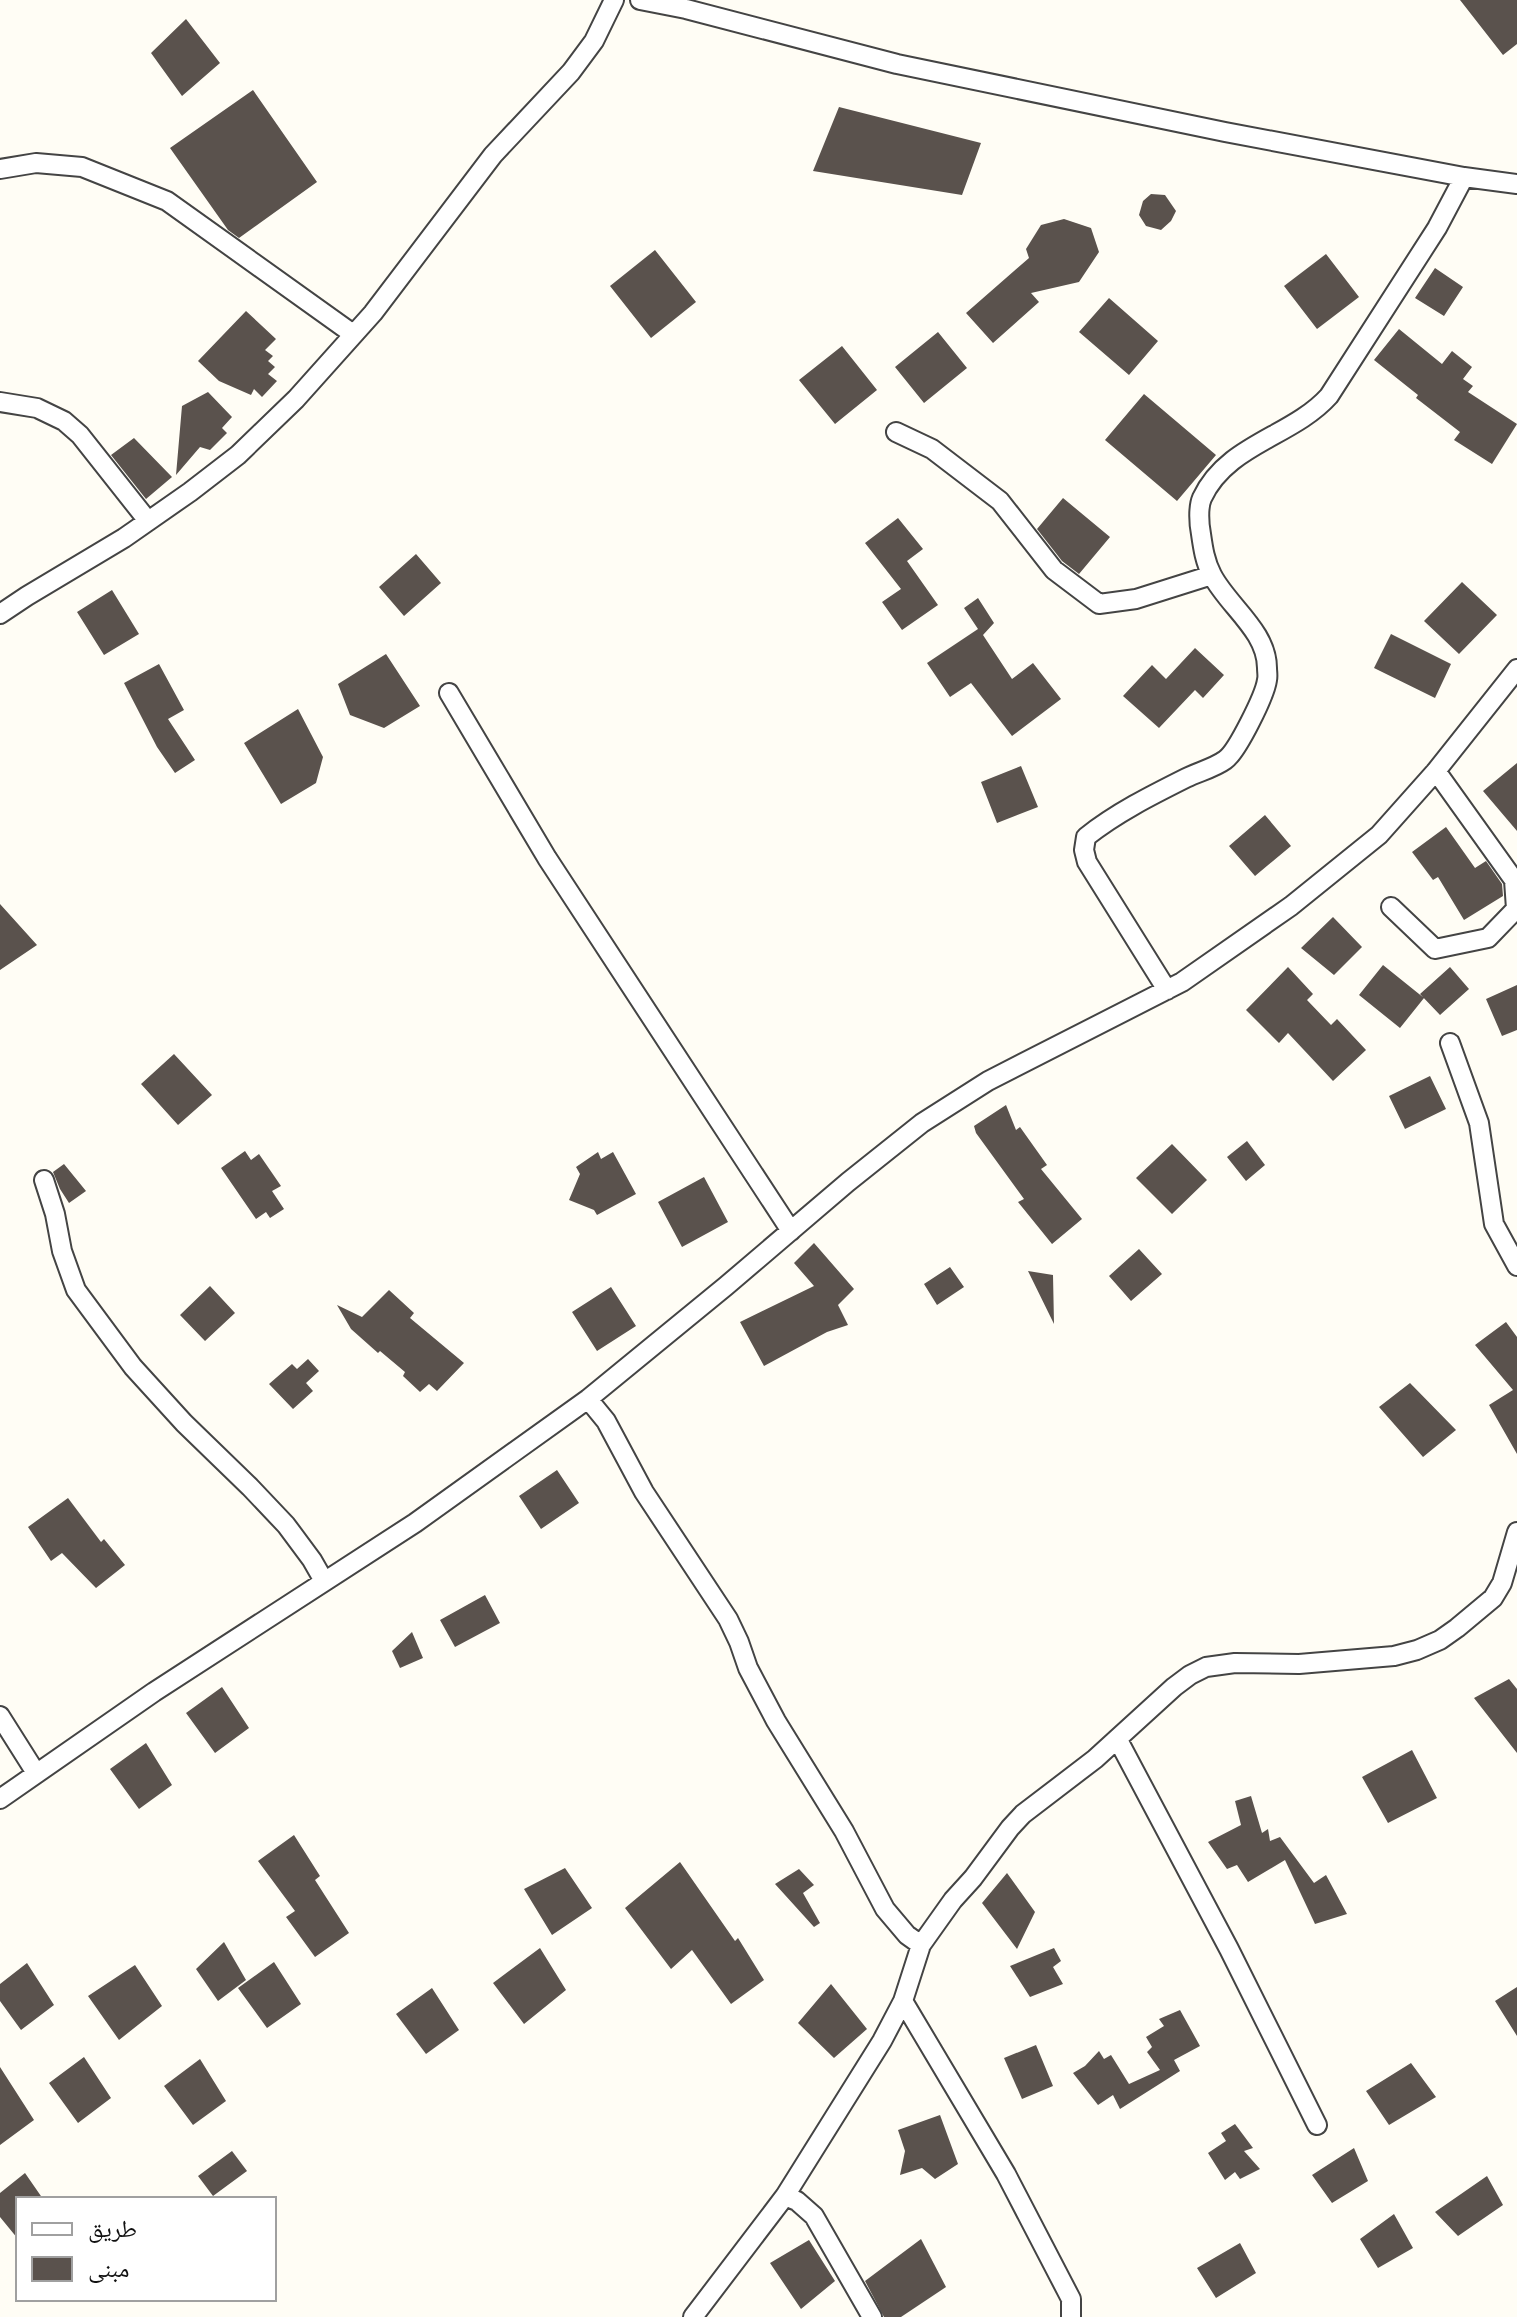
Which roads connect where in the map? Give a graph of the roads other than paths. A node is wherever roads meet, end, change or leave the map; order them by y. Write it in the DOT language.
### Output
graph roads {
  1 [pos="614,0"];
  2 [pos="640,0"];
  3 [pos="688,5"];
  4 [pos="0,169"];
  5 [pos="1464,177"];
  6 [pos="1517,184"];
  7 [pos="353,334"];
  8 [pos="0,402"];
  9 [pos="896,432"];
  10 [pos="148,521"];
  11 [pos="1212,575"];
  12 [pos="0,614"];
  13 [pos="1517,669"];
  14 [pos="449,693"];
  15 [pos="1436,771"];
  16 [pos="1391,907"];
  17 [pos="1167,990"];
  18 [pos="1450,1043"];
  19 [pos="44,1180"];
  20 [pos="791,1231"];
  21 [pos="1517,1266"];
  22 [pos="588,1399"];
  23 [pos="1517,1532"];
  24 [pos="324,1581"];
  25 [pos="0,1716"];
  26 [pos="1118,1740"];
  27 [pos="36,1773"];
  28 [pos="0,1799"];
  29 [pos="921,1945"];
  30 [pos="903,2001"];
  31 [pos="1317,2125"];
  32 [pos="785,2196"];
  33 [pos="1069,2316"];
  34 [pos="693,2317"];
  35 [pos="872,2317"];
  1 -- 7 [label="street"];
  2 -- 3 [label="street"];
  3 -- 5 [label="street"];
  4 -- 7 [label="street"];
  5 -- 6 [label="street"];
  5 -- 11 [label="street"];
  7 -- 10 [label="street"];
  8 -- 10 [label="street"];
  9 -- 11 [label="street"];
  10 -- 12 [label="street"];
  11 -- 17 [label="street"];
  13 -- 15 [label="street"];
  14 -- 20 [label="street"];
  15 -- 16 [label="street"];
  15 -- 17 [label="street"];
  17 -- 20 [label="street"];
  18 -- 21 [label="street"];
  19 -- 24 [label="street"];
  20 -- 22 [label="street"];
  22 -- 24 [label="street"];
  22 -- 29 [label="street"];
  23 -- 26 [label="street"];
  24 -- 27 [label="street"];
  25 -- 27 [label="street"];
  26 -- 29 [label="street"];
  26 -- 31 [label="street"];
  27 -- 28 [label="street"];
  29 -- 30 [label="street"];
  30 -- 32 [label="street"];
  30 -- 33 [label="street"];
  32 -- 34 [label="street"];
  32 -- 35 [label="street"];
}
